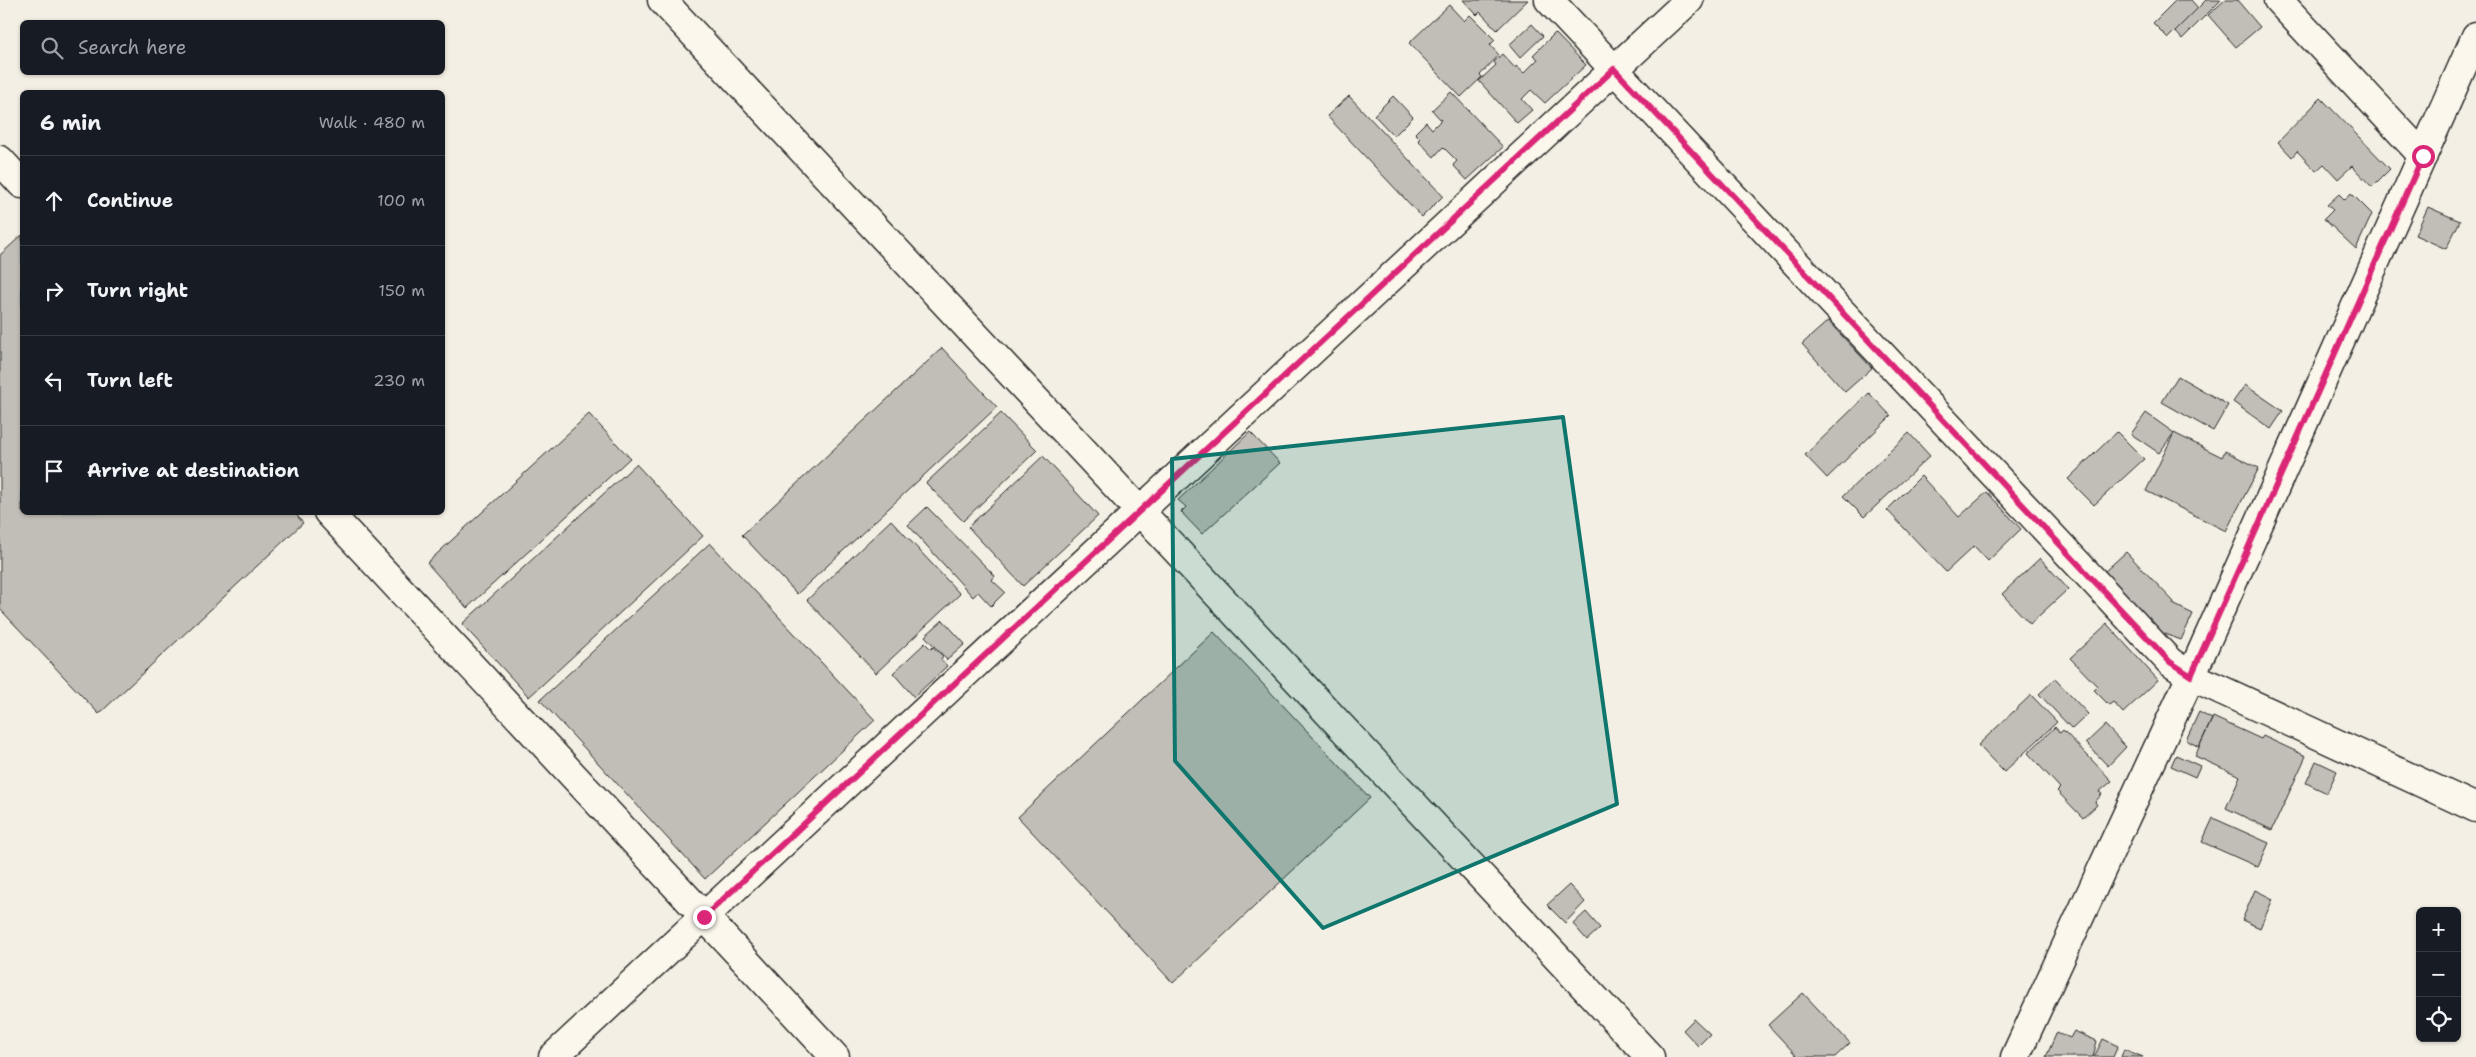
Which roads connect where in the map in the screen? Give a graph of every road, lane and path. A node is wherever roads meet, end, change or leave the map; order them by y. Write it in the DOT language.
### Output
graph roads {
  1 [pos="662,0"];
  2 [pos="1549,0"];
  3 [pos="1689,0"];
  4 [pos="2278,0"];
  5 [pos="2476,36"];
  6 [pos="1614,69"];
  7 [pos="2423,156"];
  8 [pos="0,160"];
  9 [pos="20,182"];
  10 [pos="1140,510"];
  11 [pos="331,515"];
  12 [pos="2191,676"];
  13 [pos="2476,808"];
  14 [pos="704,917"];
  15 [pos="554,1057"];
  16 [pos="835,1057"];
  17 [pos="1650,1057"];
  18 [pos="2015,1057"];
  1 -- 10 [label="street"];
  2 -- 6 [label="street"];
  3 -- 6 [label="street"];
  4 -- 7 [label="street"];
  5 -- 7 [label="street"];
  6 -- 10 [label="street"];
  6 -- 12 [label="street"];
  7 -- 12 [label="street"];
  8 -- 9 [label="street"];
  10 -- 14 [label="street"];
  10 -- 17 [label="street"];
  11 -- 14 [label="street"];
  12 -- 13 [label="street"];
  12 -- 18 [label="street"];
  14 -- 15 [label="street"];
  14 -- 16 [label="street"];
}
